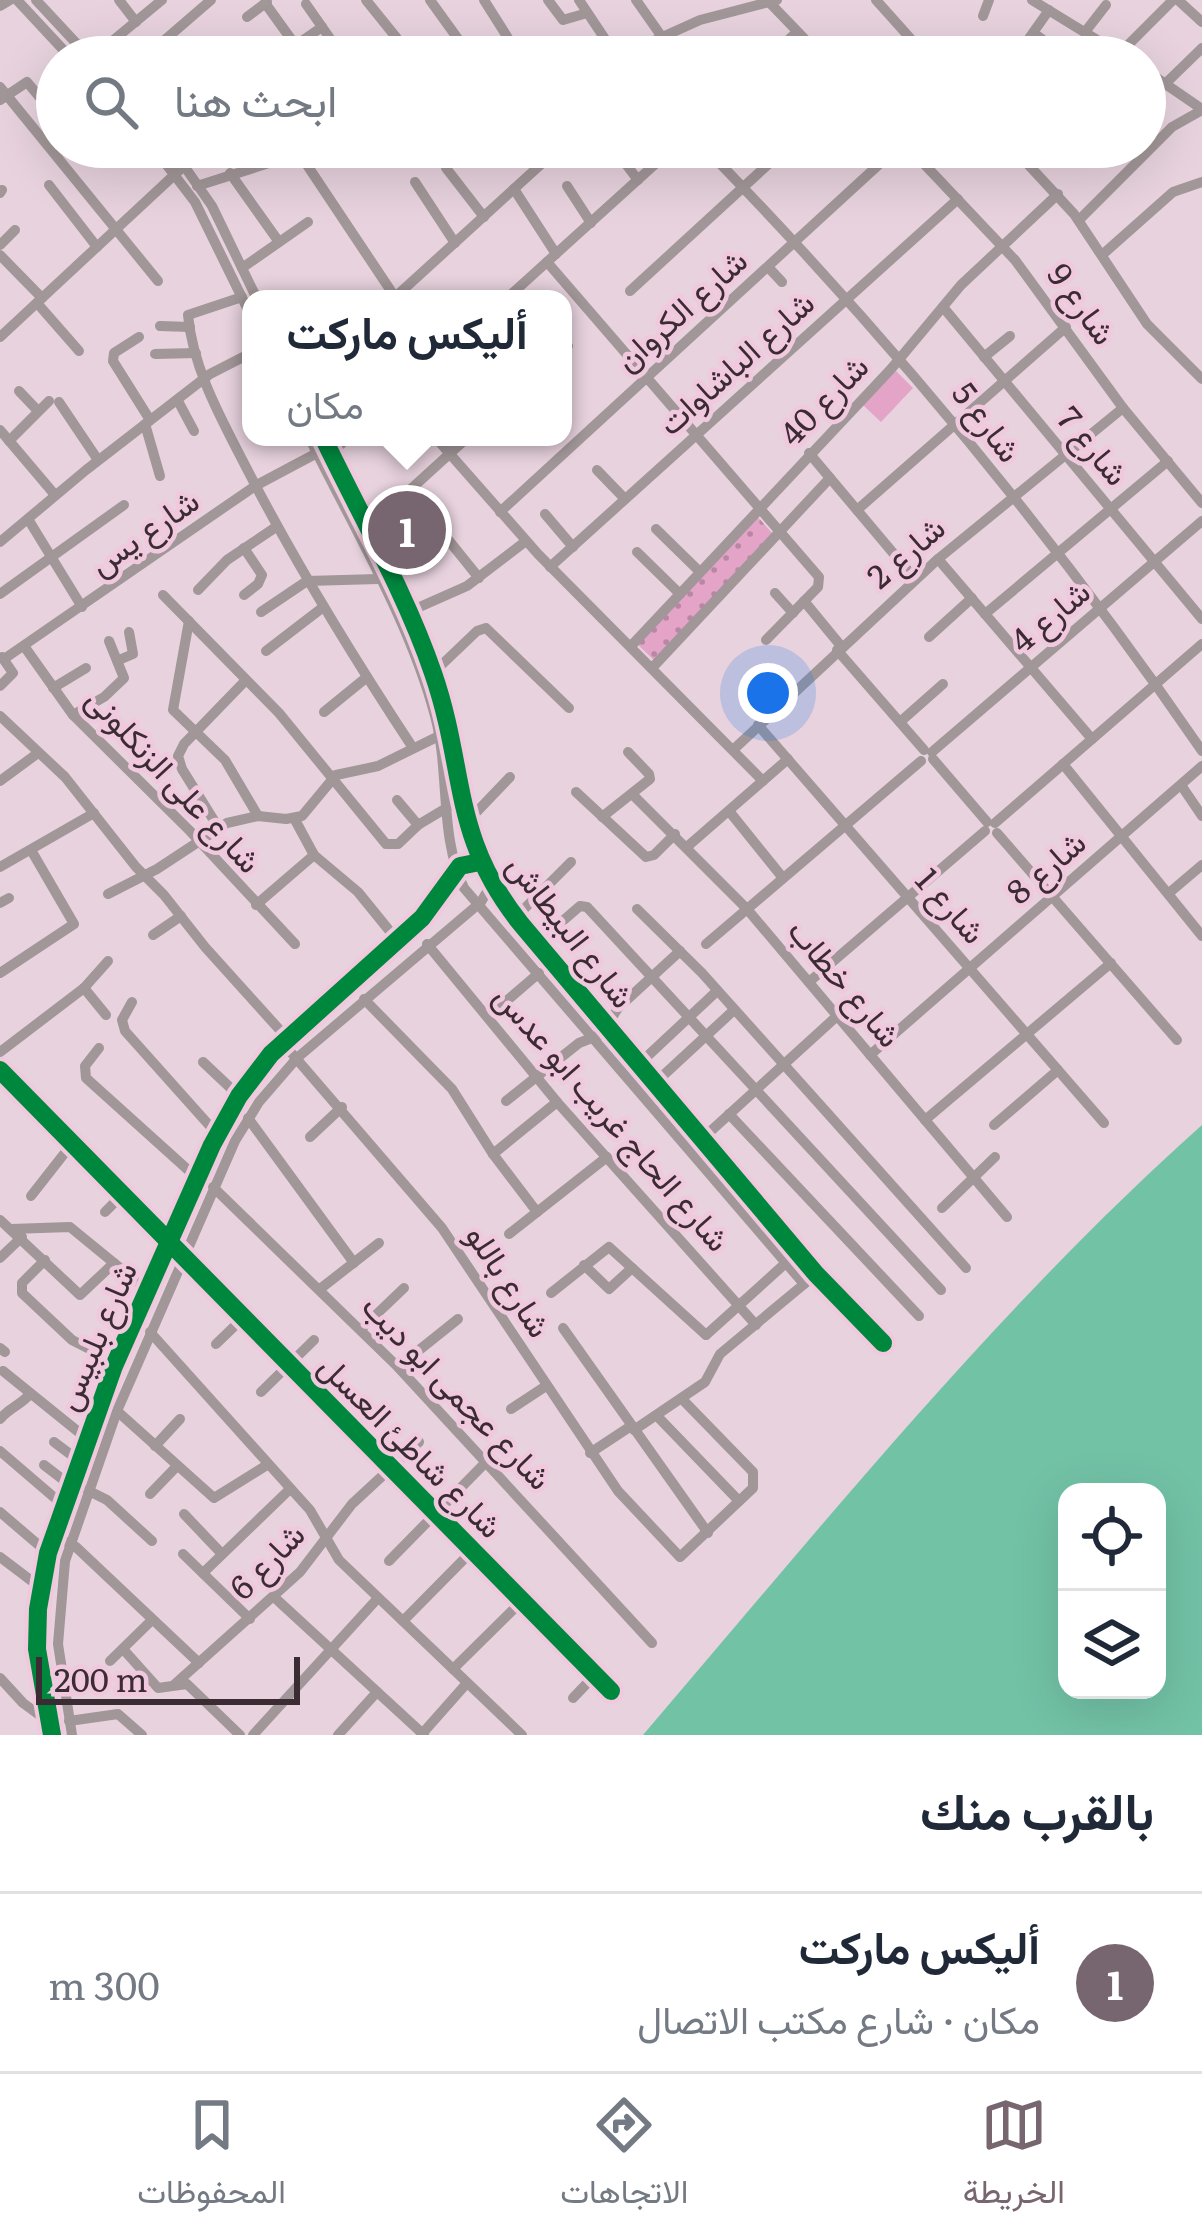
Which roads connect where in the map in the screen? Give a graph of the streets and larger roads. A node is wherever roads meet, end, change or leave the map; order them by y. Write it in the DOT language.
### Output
graph roads {
  1 [pos="14,0"];
  2 [pos="36,0"];
  3 [pos="119,0"];
  4 [pos="161,0"];
  5 [pos="211,0"];
  6 [pos="366,0"];
  7 [pos="430,0"];
  8 [pos="484,0"];
  9 [pos="548,0"];
  10 [pos="579,0"];
  11 [pos="636,0"];
  12 [pos="989,0"];
  13 [pos="1032,0"];
  14 [pos="1066,0"];
  15 [pos="1175,0"];
  16 [pos="773,1"];
  17 [pos="267,2"];
  18 [pos="748,3"];
  19 [pos="884,3"];
  20 [pos="306,4"];
  21 [pos="1106,5"];
  22 [pos="0,6"];
  23 [pos="1052,12"];
  24 [pos="587,13"];
  25 [pos="247,16"];
  26 [pos="983,16"];
  27 [pos="136,22"];
  28 [pos="1202,22"];
  29 [pos="322,27"];
  30 [pos="797,32"];
  31 [pos="1085,32"];
  32 [pos="1035,34"];
  33 [pos="58,36"];
  34 [pos="66,36"];
  35 [pos="114,36"];
  36 [pos="169,36"];
  37 [pos="290,36"];
  38 [pos="309,36"];
  39 [pos="329,36"];
  40 [pos="395,36"];
  41 [pos="456,36"];
  42 [pos="507,36"];
  43 [pos="603,36"];
  44 [pos="661,36"];
  45 [pos="666,36"];
  46 [pos="793,36"];
  47 [pos="801,36"];
  48 [pos="910,36"];
  49 [pos="1038,36"];
  50 [pos="1090,36"];
  51 [pos="1134,36"];
  52 [pos="1202,48"];
  53 [pos="1166,83"];
  54 [pos="36,92"];
  55 [pos="2,94"];
  56 [pos="1202,110"];
  57 [pos="36,128"];
  58 [pos="1166,133"];
  59 [pos="70,168"];
  60 [pos="171,168"];
  61 [pos="183,168"];
  62 [pos="247,168"];
  63 [pos="309,168"];
  64 [pos="446,168"];
  65 [pos="537,168"];
  66 [pos="629,168"];
  67 [pos="651,168"];
  68 [pos="724,168"];
  69 [pos="764,168"];
  70 [pos="876,168"];
  71 [pos="928,168"];
  72 [pos="1033,168"];
  73 [pos="1131,168"];
  74 [pos="230,173"];
  75 [pos="638,180"];
  76 [pos="415,182"];
  77 [pos="1202,182"];
  78 [pos="49,185"];
  79 [pos="567,185"];
  80 [pos="743,187"];
  81 [pos="194,188"];
  82 [pos="514,189"];
  83 [pos="1058,194"];
  84 [pos="958,200"];
  85 [pos="484,217"];
  86 [pos="1078,220"];
  87 [pos="308,222"];
  88 [pos="591,223"];
  89 [pos="116,229"];
  90 [pos="15,230"];
  91 [pos="279,242"];
  92 [pos="455,242"];
  93 [pos="796,243"];
  94 [pos="1002,244"];
  95 [pos="0,245"];
  96 [pos="97,247"];
  97 [pos="0,255"];
  98 [pos="1102,255"];
  99 [pos="552,258"];
  100 [pos="768,267"];
  101 [pos="13,268"];
  102 [pos="242,268"];
  103 [pos="0,281"];
  104 [pos="158,281"];
  105 [pos="782,282"];
  106 [pos="253,290"];
  107 [pos="389,290"];
  108 [pos="403,290"];
  109 [pos="516,290"];
  110 [pos="630,291"];
  111 [pos="242,297"];
  112 [pos="848,298"];
  113 [pos="40,300"];
  114 [pos="943,307"];
  115 [pos="160,326"];
  116 [pos="190,327"];
  117 [pos="1066,327"];
  118 [pos="1010,336"];
  119 [pos="0,337"];
  120 [pos="139,337"];
  121 [pos="79,351"];
  122 [pos="196,353"];
  123 [pos="155,354"];
  124 [pos="984,357"];
  125 [pos="242,358"];
  126 [pos="901,358"];
  127 [pos="1202,360"];
  128 [pos="1192,369"];
  129 [pos="645,379"];
  130 [pos="204,380"];
  131 [pos="1202,380"];
  132 [pos="1004,381"];
  133 [pos="19,391"];
  134 [pos="178,401"];
  135 [pos="1123,408"];
  136 [pos="38,411"];
  137 [pos="148,422"];
  138 [pos="956,424"];
  139 [pos="194,431"];
  140 [pos="4,435"];
  141 [pos="694,437"];
  142 [pos="317,446"];
  143 [pos="324,446"];
  144 [pos="335,446"];
  145 [pos="442,446"];
  146 [pos="458,446"];
  147 [pos="572,446"];
  148 [pos="572,446"];
  149 [pos="324,453"];
  150 [pos="809,453"];
  151 [pos="449,454"];
  152 [pos="1064,454"];
  153 [pos="98,460"];
  154 [pos="1168,461"];
  155 [pos="597,470"];
  156 [pos="160,476"];
  157 [pos="830,478"];
  158 [pos="255,486"];
  159 [pos="409,491"];
  160 [pos="55,495"];
  161 [pos="1011,497"];
  162 [pos="625,499"];
  163 [pos="1202,503"];
  164 [pos="124,505"];
  165 [pos="1111,509"];
  166 [pos="758,510"];
  167 [pos="857,510"];
  168 [pos="500,512"];
  169 [pos="545,514"];
  170 [pos="28,519"];
  171 [pos="1202,521"];
  172 [pos="276,527"];
  173 [pos="367,529"];
  174 [pos="656,529"];
  175 [pos="779,533"];
  176 [pos="0,542"];
  177 [pos="526,542"];
  178 [pos="573,547"];
  179 [pos="244,548"];
  180 [pos="637,552"];
  181 [pos="1056,555"];
  182 [pos="938,559"];
  183 [pos="53,560"];
  184 [pos="1155,562"];
  185 [pos="550,567"];
  186 [pos="700,572"];
  187 [pos="479,578"];
  188 [pos="378,579"];
  189 [pos="915,579"];
  190 [pos="307,581"];
  191 [pos="197,590"];
  192 [pos="775,593"];
  193 [pos="0,594"];
  194 [pos="680,594"];
  195 [pos="163,595"];
  196 [pos="244,595"];
  197 [pos="972,598"];
  198 [pos="804,601"];
  199 [pos="82,607"];
  200 [pos="322,608"];
  201 [pos="1099,610"];
  202 [pos="261,612"];
  203 [pos="793,613"];
  204 [pos="402,614"];
  205 [pos="985,614"];
  206 [pos="1202,619"];
  207 [pos="189,621"];
  208 [pos="129,632"];
  209 [pos="928,637"];
  210 [pos="766,640"];
  211 [pos="110,641"];
  212 [pos="1202,644"];
  213 [pos="24,646"];
  214 [pos="632,646"];
  215 [pos="839,648"];
  216 [pos="266,651"];
  217 [pos="2,656"];
  218 [pos="33,657"];
  219 [pos="119,660"];
  220 [pos="653,667"];
  221 [pos="1031,667"];
  222 [pos="86,668"];
  223 [pos="12,670"];
  224 [pos="434,673"];
  225 [pos="367,677"];
  226 [pos="246,680"];
  227 [pos="943,684"];
  228 [pos="1156,684"];
  229 [pos="0,686"];
  230 [pos="53,688"];
  231 [pos="569,708"];
  232 [pos="324,712"];
  233 [pos="73,715"];
  234 [pos="0,716"];
  235 [pos="900,722"];
  236 [pos="758,725"];
  237 [pos="197,730"];
  238 [pos="444,734"];
  239 [pos="1093,739"];
  240 [pos="413,748"];
  241 [pos="734,749"];
  242 [pos="1202,751"];
  243 [pos="628,752"];
  244 [pos="38,753"];
  245 [pos="927,755"];
  246 [pos="788,759"];
  247 [pos="1064,764"];
  248 [pos="1202,766"];
  249 [pos="510,777"];
  250 [pos="332,778"];
  251 [pos="0,781"];
  252 [pos="763,781"];
  253 [pos="1180,785"];
  254 [pos="576,792"];
  255 [pos="632,794"];
  256 [pos="397,800"];
  257 [pos="448,807"];
  258 [pos="729,811"];
  259 [pos="94,813"];
  260 [pos="258,816"];
  261 [pos="1202,816"];
  262 [pos="602,817"];
  263 [pos="294,818"];
  264 [pos="466,823"];
  265 [pos="418,826"];
  266 [pos="845,826"];
  267 [pos="218,827"];
  268 [pos="991,827"];
  269 [pos="675,834"];
  270 [pos="1124,834"];
  271 [pos="198,839"];
  272 [pos="688,846"];
  273 [pos="31,850"];
  274 [pos="314,855"];
  275 [pos="480,862"];
  276 [pos="571,862"];
  277 [pos="1202,865"];
  278 [pos="0,867"];
  279 [pos="457,870"];
  280 [pos="143,876"];
  281 [pos="784,878"];
  282 [pos="492,884"];
  283 [pos="1169,893"];
  284 [pos="107,894"];
  285 [pos="1052,897"];
  286 [pos="908,898"];
  287 [pos="256,905"];
  288 [pos="476,905"];
  289 [pos="637,909"];
  290 [pos="747,909"];
  291 [pos="182,916"];
  292 [pos="515,918"];
  293 [pos="153,935"];
  294 [pos="1202,936"];
  295 [pos="397,940"];
  296 [pos="536,943"];
  297 [pos="295,944"];
  298 [pos="427,944"];
  299 [pos="706,944"];
  300 [pos="680,951"];
  301 [pos="108,961"];
  302 [pos="1111,963"];
  303 [pos="970,969"];
  304 [pos="0,973"];
  305 [pos="539,974"];
  306 [pos="651,978"];
  307 [pos="809,982"];
  308 [pos="84,988"];
  309 [pos="717,991"];
  310 [pos="364,999"];
  311 [pos="132,1002"];
  312 [pos="734,1010"];
  313 [pos="106,1015"];
  314 [pos="489,1016"];
  315 [pos="838,1016"];
  316 [pos="688,1018"];
  317 [pos="607,1026"];
  318 [pos="1027,1034"];
  319 [pos="705,1036"];
  320 [pos="593,1038"];
  321 [pos="285,1040"];
  322 [pos="1178,1040"];
  323 [pos="99,1048"];
  324 [pos="0,1052"];
  325 [pos="870,1055"];
  326 [pos="297,1058"];
  327 [pos="202,1062"];
  328 [pos="639,1064"];
  329 [pos="783,1065"];
  330 [pos="0,1070"];
  331 [pos="1058,1070"];
  332 [pos="537,1076"];
  333 [pos="655,1082"];
  334 [pos="755,1091"];
  335 [pos="239,1096"];
  336 [pos="506,1101"];
  337 [pos="557,1102"];
  338 [pos="342,1107"];
  339 [pos="730,1114"];
  340 [pos="248,1118"];
  341 [pos="925,1120"];
  342 [pos="1103,1123"];
  343 [pos="994,1125"];
  344 [pos="217,1134"];
  345 [pos="310,1137"];
  346 [pos="702,1139"];
  347 [pos="71,1145"];
  348 [pos="493,1154"];
  349 [pos="607,1157"];
  350 [pos="995,1157"];
  351 [pos="197,1178"];
  352 [pos="974,1178"];
  353 [pos="213,1187"];
  354 [pos="122,1195"];
  355 [pos="32,1196"];
  356 [pos="942,1208"];
  357 [pos="105,1211"];
  358 [pos="537,1212"];
  359 [pos="1007,1217"];
  360 [pos="0,1220"];
  361 [pos="16,1233"];
  362 [pos="509,1234"];
  363 [pos="379,1243"];
  364 [pos="167,1244"];
  365 [pos="798,1252"];
  366 [pos="0,1258"];
  367 [pos="182,1258"];
  368 [pos="45,1260"];
  369 [pos="114,1263"];
  370 [pos="353,1263"];
  371 [pos="786,1263"];
  372 [pos="584,1265"];
  373 [pos="632,1268"];
  374 [pos="966,1268"];
  375 [pos="816,1274"];
  376 [pos="804,1284"];
  377 [pos="320,1288"];
  378 [pos="404,1288"];
  379 [pos="147,1290"];
  380 [pos="941,1290"];
  381 [pos="551,1293"];
  382 [pos="739,1305"];
  383 [pos="919,1316"];
  384 [pos="242,1319"];
  385 [pos="458,1319"];
  386 [pos="756,1325"];
  387 [pos="563,1328"];
  388 [pos="361,1330"];
  389 [pos="150,1332"];
  390 [pos="706,1335"];
  391 [pos="314,1340"];
  392 [pos="883,1343"];
  393 [pos="216,1344"];
  394 [pos="720,1354"];
  395 [pos="115,1362"];
  396 [pos="288,1366"];
  397 [pos="398,1367"];
  398 [pos="3,1371"];
  399 [pos="546,1386"];
  400 [pos="261,1392"];
  401 [pos="30,1394"];
  402 [pos="0,1396"];
  403 [pos="683,1400"];
  404 [pos="12,1405"];
  405 [pos="511,1409"];
  406 [pos="116,1411"];
  407 [pos="658,1417"];
  408 [pos="0,1419"];
  409 [pos="180,1419"];
  410 [pos="633,1428"];
  411 [pos="86,1438"];
  412 [pos="54,1442"];
  413 [pos="418,1442"];
  414 [pos="155,1446"];
  415 [pos="0,1450"];
  416 [pos="590,1453"];
  417 [pos="78,1460"];
  418 [pos="12,1461"];
  419 [pos="487,1461"];
  420 [pos="44,1465"];
  421 [pos="267,1465"];
  422 [pos="177,1466"];
  423 [pos="390,1468"];
  424 [pos="0,1474"];
  425 [pos="70,1485"];
  426 [pos="87,1490"];
  427 [pos="289,1490"];
  428 [pos="150,1493"];
  429 [pos="739,1502"];
  430 [pos="63,1504"];
  431 [pos="0,1512"];
  432 [pos="184,1514"];
  433 [pos="435,1514"];
  434 [pos="708,1533"];
  435 [pos="53,1535"];
  436 [pos="327,1539"];
  437 [pos="152,1541"];
  438 [pos="70,1543"];
  439 [pos="472,1551"];
  440 [pos="48,1553"];
  441 [pos="183,1554"];
  442 [pos="222,1555"];
  443 [pos="0,1556"];
  444 [pos="388,1561"];
  445 [pos="202,1573"];
  446 [pos="41,1588"];
  447 [pos="274,1597"];
  448 [pos="378,1598"];
  449 [pos="522,1601"];
  450 [pos="152,1619"];
  451 [pos="250,1619"];
  452 [pos="403,1621"];
  453 [pos="652,1643"];
  454 [pos="123,1648"];
  455 [pos="332,1649"];
  456 [pos="110,1661"];
  457 [pos="199,1664"];
  458 [pos="453,1669"];
  459 [pos="595,1675"];
  460 [pos="0,1678"];
  461 [pos="467,1683"];
  462 [pos="176,1684"];
  463 [pos="377,1691"];
  464 [pos="611,1691"];
  465 [pos="573,1698"];
  466 [pos="69,1720"];
  467 [pos="131,1724"];
  468 [pos="51,1729"];
  469 [pos="422,1734"];
  470 [pos="72,1735"];
  471 [pos="118,1735"];
  472 [pos="142,1735"];
  473 [pos="240,1735"];
  474 [pos="253,1735"];
  475 [pos="338,1735"];
  476 [pos="522,1735"];
  1 -- 22 [label="street"];
  1 -- 33 [label="street"];
  2 -- 34 [label="street"];
  3 -- 27 [label="street"];
  4 -- 27 [label="street"];
  5 -- 36 [label="street"];
  6 -- 40 [label="street"];
  7 -- 41 [label="street"];
  8 -- 42 [label="street"];
  9 -- 24 [label="street"];
  10 -- 24 [label="street"];
  11 -- 44 [label="street"];
  12 -- 26 [label="street"];
  13 -- 23 [label="street"];
  14 -- 23 [label="street"];
  15 -- 28 [label="street"];
  15 -- 51 [label="street"];
  16 -- 18 [label="street"];
  16 -- 30 [label="street"];
  17 -- 25 [label="street"];
  17 -- 37 [label="street"];
  18 -- 45 [label="street"];
  19 -- 48 [label="street"];
  20 -- 29 [label="street"];
  21 -- 31 [label="street"];
  23 -- 31 [label="street"];
  23 -- 32 [label="street"];
  24 -- 43 [label="street"];
  27 -- 35 [label="street"];
  29 -- 38 [label="street"];
  29 -- 39 [label="street"];
  30 -- 46 [label="street"];
  30 -- 47 [label="street"];
  31 -- 50 [label="street"];
  32 -- 49 [label="street"];
  52 -- 53 [label="street"];
  53 -- 56 [label="street"];
  54 -- 55 [label="street"];
  55 -- 57 [label="street"];
  56 -- 58 [label="street"];
  59 -- 89 [label="street"];
  60 -- 89 [label="street"];
  61 -- 81 [label="street"];
  62 -- 74 [label="street"];
  63 -- 107 [label="street"];
  64 -- 85 [label="street"];
  65 -- 82 [label="street"];
  66 -- 75 [label="street"];
  67 -- 75 [label="street"];
  68 -- 80 [label="street, شارع 5"];
  69 -- 80 [label="street"];
  70 -- 93 [label="street, شارع الكروان"];
  71 -- 84 [label="street, شارع 9"];
  72 -- 83 [label="street"];
  73 -- 86 [label="street"];
  74 -- 81 [label="street"];
  74 -- 91 [label="street"];
  75 -- 88 [label="street"];
  76 -- 92 [label="street"];
  77 -- 98 [label="street"];
  78 -- 96 [label="street"];
  79 -- 88 [label="street"];
  80 -- 93 [label="street, شارع 5"];
  80 -- 110 [label="street"];
  81 -- 102 [label="street"];
  81 -- 111 [label="street"];
  82 -- 85 [label="street"];
  82 -- 99 [label="street"];
  83 -- 86 [label="street"];
  83 -- 94 [label="street, شارع 40"];
  84 -- 94 [label="street, شارع 9"];
  84 -- 112 [label="street, شارع الباشاوات"];
  85 -- 92 [label="street"];
  86 -- 98 [label="street"];
  87 -- 91 [label="street"];
  88 -- 99 [label="street"];
  89 -- 96 [label="street"];
  89 -- 104 [label="street"];
  90 -- 95 [label="street"];
  91 -- 102 [label="street"];
  92 -- 108 [label="street"];
  93 -- 100 [label="street, شارع الكروان"];
  93 -- 112 [label="street, شارع 5"];
  94 -- 114 [label="street, شارع 40"];
  94 -- 117 [label="street, شارع 9"];
  96 -- 113 [label="street"];
  97 -- 101 [label="street"];
  98 -- 128 [label="street"];
  99 -- 109 [label="street"];
  99 -- 129 [label="street"];
  100 -- 105 [label="street"];
  100 -- 129 [label="street, شارع الكروان"];
  101 -- 103 [label="street"];
  101 -- 113 [label="street"];
  102 -- 106 [label="street"];
  111 -- 116 [label="street"];
  112 -- 126 [label="street, شارع 5"];
  112 -- 141 [label="street, شارع الباشاوات"];
  113 -- 119 [label="street"];
  113 -- 121 [label="street"];
  114 -- 124 [label="street, شارع 7"];
  114 -- 126 [label="street, شارع 40"];
  115 -- 116 [label="street"];
  116 -- 122 [label="street"];
  117 -- 132 [label="street"];
  117 -- 135 [label="street, شارع 9"];
  118 -- 124 [label="street"];
  120 -- 137 [label="street"];
  122 -- 123 [label="street"];
  122 -- 130 [label="street"];
  124 -- 132 [label="street, شارع 7"];
  125 -- 130 [label="street"];
  126 -- 138 [label="street, شارع 5"];
  126 -- 150 [label="street, شارع 40"];
  127 -- 128 [label="street"];
  128 -- 131 [label="street"];
  129 -- 141 [label="street"];
  129 -- 148 [label="street, شارع الكروان"];
  130 -- 134 [label="street"];
  130 -- 158 [label="street"];
  132 -- 138 [label="street"];
  132 -- 152 [label="street, شارع 7"];
  133 -- 136 [label="street"];
  134 -- 137 [label="street"];
  134 -- 139 [label="street"];
  135 -- 152 [label="street, شارع 2"];
  135 -- 154 [label="street, شارع 9"];
  136 -- 140 [label="street"];
  136 -- 153 [label="street"];
  137 -- 153 [label="street"];
  137 -- 156 [label="street"];
  138 -- 161 [label="street, شارع 5"];
  138 -- 167 [label="street"];
  140 -- 160 [label="street"];
  141 -- 162 [label="street, شارع الباشاوات"];
  141 -- 166 [label="street"];
  142 -- 149 [label="street, شارع البيطاش"];
  143 -- 149 [label="street, شارع البيطاش"];
  144 -- 149 [label="street, شارع يس"];
  145 -- 151 [label="street"];
  146 -- 151 [label="street"];
  147 -- 168 [label="street, شارع الكروان"];
  149 -- 158 [label="street, شارع يس"];
  149 -- 173 [label="street, شارع البيطاش"];
  149 -- 188 [label="street, شارع البيطاش"];
  150 -- 157 [label="street"];
  150 -- 166 [label="street, شارع 40"];
  151 -- 159 [label="street"];
  151 -- 168 [label="street"];
  152 -- 161 [label="street, شارع 2"];
  152 -- 165 [label="street, شارع 7"];
  153 -- 160 [label="street"];
  154 -- 163 [label="street, شارع 9"];
  154 -- 165 [label="street"];
  155 -- 162 [label="street"];
  157 -- 167 [label="street"];
  157 -- 175 [label="street, شارع 40"];
  158 -- 172 [label="street"];
  158 -- 199 [label="street, شارع يس"];
  159 -- 173 [label="street"];
  159 -- 187 [label="street"];
  160 -- 170 [label="street"];
  161 -- 181 [label="street, شارع 5"];
  161 -- 182 [label="street, شارع 2"];
  162 -- 178 [label="street, شارع الباشاوات"];
  164 -- 183 [label="street"];
  165 -- 181 [label="street"];
  165 -- 184 [label="street, شارع 7"];
  166 -- 175 [label="street"];
  166 -- 186 [label="street, شارع 40"];
  167 -- 189 [label="street"];
  168 -- 177 [label="street"];
  169 -- 178 [label="street"];
  170 -- 176 [label="street"];
  170 -- 183 [label="street"];
  171 -- 184 [label="street, شارع 4"];
  172 -- 179 [label="street"];
  172 -- 190 [label="street"];
  173 -- 204 [label="street, شارع البيطاش"];
  174 -- 186 [label="street"];
  175 -- 198 [label="street"];
  175 -- 220 [label="street, شارع 40"];
  177 -- 185 [label="street"];
  177 -- 187 [label="street"];
  178 -- 185 [label="street, شارع الباشاوات"];
  179 -- 191 [label="street"];
  179 -- 196 [label="street"];
  180 -- 194 [label="street"];
  181 -- 201 [label="street, شارع 5"];
  181 -- 205 [label="street"];
  182 -- 189 [label="street, شارع 2"];
  182 -- 197 [label="street"];
  183 -- 193 [label="street"];
  183 -- 199 [label="street"];
  184 -- 201 [label="street, شارع 4"];
  184 -- 206 [label="street, شارع 7"];
  185 -- 214 [label="street"];
  186 -- 194 [label="street, شارع 40"];
  187 -- 204 [label="street"];
  188 -- 190 [label="street"];
  188 -- 204 [label="street, شارع البيطاش"];
  189 -- 215 [label="street, شارع 2"];
  190 -- 200 [label="street"];
  190 -- 202 [label="street"];
  192 -- 203 [label="street"];
  194 -- 214 [label="street, شارع 40"];
  195 -- 207 [label="street"];
  197 -- 205 [label="street"];
  197 -- 209 [label="street"];
  198 -- 203 [label="street"];
  198 -- 215 [label="street"];
  199 -- 213 [label="street, شارع يس"];
  200 -- 216 [label="street"];
  200 -- 225 [label="street"];
  201 -- 221 [label="street, شارع 4"];
  201 -- 228 [label="street, شارع 5"];
  203 -- 210 [label="street"];
  204 -- 224 [label="street, شارع البيطاش"];
  204 -- 238 [label="street, شارع البيطاش"];
  205 -- 221 [label="street"];
  207 -- 226 [label="street"];
  207 -- 237 [label="street"];
  208 -- 219 [label="street"];
  211 -- 219 [label="street"];
  212 -- 228 [label="street"];
  213 -- 217 [label="street, شارع يس"];
  213 -- 218 [label="street, شارع على الزنكلونى"];
  214 -- 220 [label="street"];
  215 -- 235 [label="street"];
  215 -- 236 [label="street, شارع 2"];
  217 -- 223 [label="street"];
  218 -- 223 [label="street"];
  218 -- 230 [label="street, شارع على الزنكلونى"];
  219 -- 233 [label="street"];
  220 -- 241 [label="street"];
  221 -- 239 [label="street"];
  221 -- 245 [label="street, شارع 4"];
  222 -- 230 [label="street"];
  223 -- 229 [label="street"];
  224 -- 231 [label="street"];
  224 -- 238 [label="street, شارع البيطاش"];
  225 -- 232 [label="street"];
  225 -- 240 [label="street"];
  226 -- 237 [label="street"];
  226 -- 250 [label="street"];
  227 -- 235 [label="street"];
  228 -- 239 [label="street"];
  228 -- 242 [label="street, شارع 5"];
  230 -- 233 [label="street, شارع على الزنكلونى"];
  233 -- 271 [label="street, شارع على الزنكلونى"];
  234 -- 244 [label="street, شارع باللو"];
  235 -- 245 [label="street"];
  236 -- 241 [label="street, شارع 2"];
  236 -- 246 [label="street, شارع 1"];
  237 -- 260 [label="street"];
  237 -- 267 [label="street"];
  238 -- 240 [label="street"];
  238 -- 257 [label="street, شارع البيطاش"];
  238 -- 264 [label="street, شارع البيطاش"];
  239 -- 247 [label="street"];
  240 -- 250 [label="street"];
  241 -- 252 [label="street"];
  243 -- 255 [label="street"];
  244 -- 251 [label="street"];
  244 -- 259 [label="street, شارع باللو"];
  245 -- 266 [label="street, شارع 4"];
  245 -- 268 [label="street"];
  246 -- 252 [label="street"];
  246 -- 266 [label="street, شارع 1"];
  247 -- 268 [label="street"];
  247 -- 270 [label="street"];
  248 -- 253 [label="street, شارع 8"];
  249 -- 264 [label="street"];
  250 -- 263 [label="street"];
  250 -- 265 [label="street"];
  252 -- 258 [label="street"];
  253 -- 261 [label="street"];
  253 -- 270 [label="street, شارع 8"];
  254 -- 262 [label="street"];
  255 -- 262 [label="street"];
  255 -- 269 [label="street, شارع خطاب"];
  256 -- 265 [label="street"];
  257 -- 265 [label="street"];
  257 -- 279 [label="street, شارع البيطاش"];
  258 -- 272 [label="street"];
  258 -- 281 [label="street"];
  259 -- 273 [label="street"];
  259 -- 280 [label="street, شارع باللو"];
  260 -- 263 [label="street"];
  260 -- 267 [label="street"];
  262 -- 269 [label="street"];
  263 -- 274 [label="street"];
  264 -- 275 [label="street, شارع البيطاش"];
  266 -- 281 [label="street, شارع 4"];
  266 -- 286 [label="street, شارع 1"];
  267 -- 271 [label="street"];
  268 -- 285 [label="street"];
  268 -- 286 [label="street"];
  269 -- 272 [label="street, شارع خطاب"];
  270 -- 283 [label="street"];
  270 -- 285 [label="street, شارع 8"];
  271 -- 280 [label="street"];
  271 -- 287 [label="street, شارع على الزنكلونى"];
  272 -- 290 [label="street, شارع خطاب"];
  273 -- 278 [label="street"];
  273 -- 304 [label="street"];
  274 -- 287 [label="street"];
  274 -- 295 [label="street"];
  275 -- 279 [label="street"];
  275 -- 282 [label="street, شارع البيطاش"];
  276 -- 292 [label="street"];
  277 -- 283 [label="street"];
  279 -- 288 [label="street, شارع البيطاش"];
  279 -- 295 [label="street, شارع بلبيس"];
  280 -- 284 [label="street"];
  280 -- 291 [label="street, شارع باللو"];
  281 -- 290 [label="street, شارع 4"];
  282 -- 288 [label="street, شارع بلبيس"];
  282 -- 292 [label="street, شارع البيطاش"];
  283 -- 294 [label="street"];
  285 -- 302 [label="street"];
  285 -- 303 [label="street, شارع 8"];
  286 -- 303 [label="street, شارع 1"];
  286 -- 307 [label="street"];
  287 -- 297 [label="street, شارع على الزنكلونى"];
  288 -- 298 [label="street, شارع بلبيس"];
  288 -- 305 [label="street, شارع البيطاش"];
  289 -- 300 [label="street"];
  290 -- 299 [label="street, شارع 4"];
  290 -- 307 [label="street, شارع خطاب"];
  291 -- 293 [label="street"];
  291 -- 321 [label="street, شارع باللو"];
  292 -- 296 [label="street, شارع البيطاش"];
  295 -- 321 [label="street, شارع بلبيس"];
  296 -- 306 [label="street"];
  296 -- 317 [label="street, شارع البيطاش"];
  298 -- 310 [label="street, شارع بلبيس"];
  298 -- 314 [label="street, شارع الحاج غريب ابو عدس"];
  300 -- 306 [label="street"];
  300 -- 309 [label="street"];
  301 -- 308 [label="street"];
  302 -- 318 [label="street"];
  302 -- 322 [label="street"];
  303 -- 318 [label="street, شارع 1"];
  303 -- 325 [label="street, شارع 8"];
  305 -- 314 [label="street"];
  305 -- 320 [label="street, شارع البيطاش"];
  306 -- 316 [label="street"];
  306 -- 317 [label="street"];
  307 -- 315 [label="street, شارع خطاب"];
  308 -- 313 [label="street"];
  308 -- 324 [label="street"];
  309 -- 312 [label="street"];
  309 -- 316 [label="street"];
  310 -- 326 [label="street, شارع بلبيس"];
  310 -- 348 [label="street"];
  311 -- 344 [label="street"];
  312 -- 319 [label="street"];
  312 -- 329 [label="street"];
  314 -- 332 [label="street, شارع الحاج غريب ابو عدس"];
  315 -- 325 [label="street, شارع خطاب"];
  315 -- 329 [label="street"];
  316 -- 319 [label="street"];
  316 -- 328 [label="street"];
  317 -- 320 [label="street"];
  317 -- 328 [label="street, شارع البيطاش"];
  318 -- 331 [label="street, شارع 1"];
  318 -- 341 [label="street"];
  319 -- 333 [label="street"];
  319 -- 334 [label="street"];
  320 -- 332 [label="street"];
  320 -- 371 [label="street, شارع البيطاش"];
  321 -- 326 [label="street, شارع باللو"];
  321 -- 335 [label="street, شارع بلبيس"];
  323 -- 351 [label="street"];
  325 -- 341 [label="street, شارع خطاب"];
  326 -- 338 [label="street, شارع باللو"];
  326 -- 340 [label="street, شارع بلبيس"];
  327 -- 335 [label="street"];
  328 -- 333 [label="street, شارع البيطاش"];
  329 -- 334 [label="street"];
  329 -- 374 [label="street"];
  330 -- 347 [label="street, شارع شاطئ العسل"];
  331 -- 342 [label="street, شارع 1"];
  331 -- 343 [label="street"];
  332 -- 336 [label="street"];
  332 -- 337 [label="street, شارع الحاج غريب ابو عدس"];
  333 -- 346 [label="street, شارع البيطاش"];
  334 -- 339 [label="street"];
  334 -- 380 [label="street"];
  335 -- 344 [label="street, شارع بلبيس"];
  337 -- 348 [label="street"];
  337 -- 349 [label="street, شارع الحاج غريب ابو عدس"];
  338 -- 345 [label="street"];
  338 -- 399 [label="street, شارع باللو"];
  339 -- 346 [label="street"];
  339 -- 383 [label="street"];
  340 -- 353 [label="street, شارع بلبيس"];
  340 -- 370 [label="street"];
  341 -- 352 [label="street, شارع خطاب"];
  344 -- 351 [label="street, شارع بلبيس"];
  346 -- 365 [label="street, شارع البيطاش"];
  347 -- 354 [label="street, شارع شاطئ العسل"];
  347 -- 355 [label="street"];
  348 -- 358 [label="street"];
  349 -- 358 [label="street"];
  349 -- 382 [label="street, شارع الحاج غريب ابو عدس"];
  350 -- 352 [label="street"];
  351 -- 364 [label="street, شارع بلبيس"];
  352 -- 356 [label="street"];
  352 -- 359 [label="street, شارع خطاب"];
  353 -- 367 [label="street, شارع بلبيس"];
  353 -- 377 [label="street, شارع عجمى ابو ديب"];
  354 -- 357 [label="street"];
  354 -- 364 [label="street, شارع شاطئ العسل"];
  358 -- 362 [label="street"];
  360 -- 361 [label="street"];
  361 -- 366 [label="street"];
  361 -- 368 [label="street"];
  361 -- 369 [label="street"];
  363 -- 370 [label="street"];
  364 -- 367 [label="street, شارع شاطئ العسل"];
  364 -- 379 [label="street, شارع بلبيس"];
  365 -- 371 [label="street"];
  365 -- 375 [label="street, شارع البيطاش"];
  367 -- 384 [label="street, شارع شاطئ العسل"];
  367 -- 389 [label="street, شارع بلبيس"];
  368 -- 369 [label="street"];
  368 -- 395 [label="street"];
  369 -- 379 [label="street"];
  370 -- 377 [label="street"];
  371 -- 376 [label="street, شارع البيطاش"];
  371 -- 382 [label="street"];
  372 -- 373 [label="street"];
  372 -- 373 [label="street"];
  372 -- 381 [label="street"];
  373 -- 390 [label="street"];
  375 -- 376 [label="street"];
  375 -- 392 [label="street, شارع البيطاش"];
  376 -- 386 [label="street"];
  377 -- 388 [label="street, شارع عجمى ابو ديب"];
  378 -- 388 [label="street"];
  379 -- 395 [label="street, شارع بلبيس"];
  382 -- 386 [label="street, شارع الحاج غريب ابو عدس"];
  382 -- 390 [label="street"];
  384 -- 393 [label="street"];
  384 -- 396 [label="street, شارع شاطئ العسل"];
  385 -- 397 [label="street"];
  386 -- 394 [label="street"];
  387 -- 410 [label="street"];
  388 -- 397 [label="street, شارع عجمى ابو ديب"];
  389 -- 406 [label="street, شارع بلبيس"];
  389 -- 421 [label="street"];
  390 -- 394 [label="street"];
  391 -- 396 [label="street"];
  394 -- 403 [label="street"];
  395 -- 411 [label="street, شارع بلبيس"];
  396 -- 400 [label="street"];
  396 -- 423 [label="street, شارع شاطئ العسل"];
  397 -- 419 [label="street, شارع عجمى ابو ديب"];
  398 -- 401 [label="street"];
  399 -- 405 [label="street"];
  399 -- 416 [label="street, شارع باللو"];
  401 -- 404 [label="street"];
  401 -- 411 [label="street"];
  402 -- 404 [label="street"];
  403 -- 407 [label="street"];
  403 -- 429 [label="street"];
  404 -- 408 [label="street"];
  406 -- 414 [label="street"];
  406 -- 426 [label="street, شارع بلبيس"];
  407 -- 410 [label="street"];
  407 -- 429 [label="street"];
  409 -- 414 [label="street"];
  410 -- 416 [label="street"];
  410 -- 434 [label="street"];
  411 -- 417 [label="street, شارع بلبيس"];
  412 -- 417 [label="street"];
  413 -- 423 [label="street, شارع 6"];
  414 -- 422 [label="street"];
  415 -- 418 [label="street"];
  416 -- 434 [label="street, شارع باللو"];
  417 -- 425 [label="street, شارع بلبيس"];
  418 -- 424 [label="street"];
  418 -- 430 [label="street"];
  419 -- 433 [label="street"];
  419 -- 453 [label="street, شارع عجمى ابو ديب"];
  420 -- 425 [label="street"];
  421 -- 422 [label="street"];
  421 -- 427 [label="street"];
  422 -- 428 [label="street"];
  423 -- 433 [label="street, شارع شاطئ العسل"];
  423 -- 436 [label="street, شارع 6"];
  425 -- 430 [label="street, شارع بلبيس"];
  426 -- 437 [label="street"];
  426 -- 438 [label="street, شارع بلبيس"];
  427 -- 436 [label="street"];
  427 -- 442 [label="street"];
  429 -- 434 [label="street"];
  430 -- 435 [label="street, شارع بلبيس"];
  431 -- 440 [label="street"];
  432 -- 442 [label="street"];
  433 -- 439 [label="street, شارع شاطئ العسل"];
  433 -- 444 [label="street"];
  435 -- 438 [label="street"];
  435 -- 440 [label="street, شارع بلبيس"];
  436 -- 447 [label="street, شارع 6"];
  436 -- 448 [label="street"];
  438 -- 450 [label="street"];
  438 -- 466 [label="street, شارع بلبيس"];
  439 -- 449 [label="street, شارع شاطئ العسل"];
  439 -- 452 [label="street"];
  440 -- 446 [label="street, شارع بلبيس"];
  441 -- 445 [label="street"];
  442 -- 445 [label="street"];
  443 -- 446 [label="street"];
  445 -- 451 [label="street"];
  446 -- 468 [label="street, شارع بلبيس"];
  447 -- 451 [label="street, شارع 6"];
  447 -- 455 [label="street"];
  448 -- 452 [label="street"];
  448 -- 455 [label="street"];
  449 -- 458 [label="street"];
  449 -- 459 [label="street, شارع شاطئ العسل"];
  450 -- 454 [label="street"];
  450 -- 457 [label="street"];
  451 -- 457 [label="street, شارع 6"];
  452 -- 458 [label="street"];
  454 -- 456 [label="street"];
  454 -- 462 [label="street"];
  455 -- 463 [label="street"];
  455 -- 474 [label="street"];
  457 -- 462 [label="street, شارع 6"];
  458 -- 461 [label="street"];
  459 -- 464 [label="street, شارع شاطئ العسل"];
  459 -- 465 [label="street"];
  460 -- 468 [label="street"];
  461 -- 469 [label="street"];
  461 -- 476 [label="street"];
  462 -- 473 [label="street"];
  463 -- 469 [label="street"];
  463 -- 475 [label="street"];
  466 -- 467 [label="street"];
  466 -- 470 [label="street, شارع بلبيس"];
  467 -- 471 [label="street"];
  467 -- 472 [label="street"];
}
